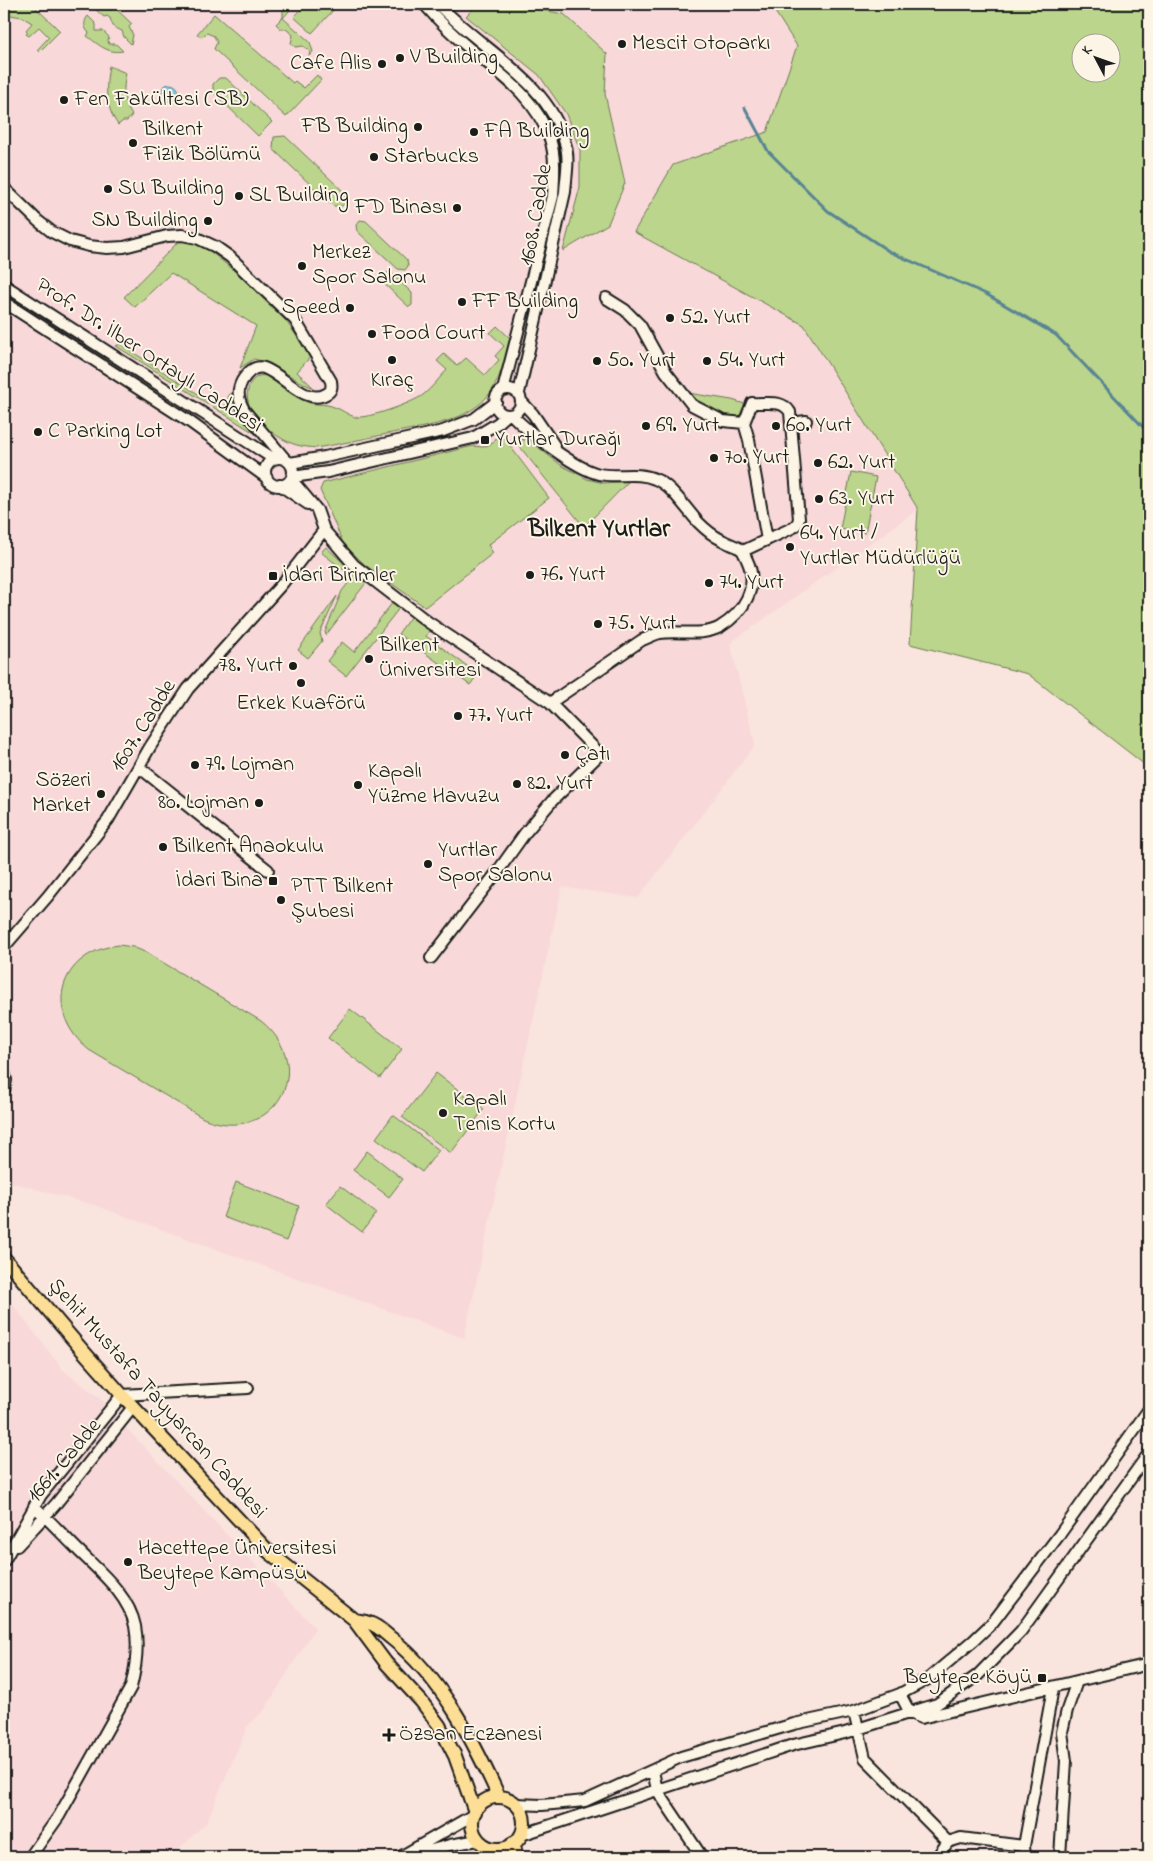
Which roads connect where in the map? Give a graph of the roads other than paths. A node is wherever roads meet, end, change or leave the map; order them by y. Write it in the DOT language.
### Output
graph roads {
  1 [pos="424,4"];
  2 [pos="438,4"];
  3 [pos="4,188"];
  4 [pos="4,285"];
  5 [pos="606,298"];
  6 [pos="4,302"];
  7 [pos="503,390"];
  8 [pos="520,397"];
  9 [pos="496,402"];
  10 [pos="509,415"];
  11 [pos="806,421"];
  12 [pos="744,423"];
  13 [pos="791,423"];
  14 [pos="558,452"];
  15 [pos="283,460"];
  16 [pos="267,478"];
  17 [pos="292,478"];
  18 [pos="280,485"];
  19 [pos="317,510"];
  20 [pos="324,530"];
  21 [pos="767,540"];
  22 [pos="743,551"];
  23 [pos="550,703"];
  24 [pos="139,767"];
  25 [pos="268,870"];
  26 [pos="4,947"];
  27 [pos="431,958"];
  28 [pos="4,1072"];
  29 [pos="4,1091"];
  30 [pos="4,1258"];
  31 [pos="248,1388"];
  32 [pos="122,1395"];
  33 [pos="133,1408"];
  34 [pos="1149,1409"];
  35 [pos="1149,1453"];
  36 [pos="34,1506"];
  37 [pos="44,1515"];
  38 [pos="4,1561"];
  39 [pos="354,1620"];
  40 [pos="1149,1664"];
  41 [pos="1077,1681"];
  42 [pos="1052,1688"];
  43 [pos="900,1694"];
  44 [pos="854,1712"];
  45 [pos="910,1713"];
  46 [pos="858,1729"];
  47 [pos="653,1771"];
  48 [pos="657,1790"];
  49 [pos="500,1797"];
  50 [pos="515,1804"];
  51 [pos="474,1814"];
  52 [pos="517,1839"];
  53 [pos="481,1842"];
  54 [pos="948,1842"];
  55 [pos="1024,1846"];
  56 [pos="30,1857"];
  57 [pos="400,1857"];
  58 [pos="404,1857"];
  59 [pos="489,1857"];
  60 [pos="517,1857"];
  61 [pos="702,1857"];
  62 [pos="937,1857"];
  63 [pos="1025,1857"];
  64 [pos="1060,1857"];
  1 -- 7 [label="street, 1608. Cadde"];
  2 -- 8 [label="street, 1608. Cadde"];
  3 -- 15 [label="street"];
  4 -- 15 [label="street, Prof. Dr. İlber Ortaylı Caddesi"];
  5 -- 12 [label="street"];
  6 -- 16 [label="street, Prof. Dr. İlber Ortaylı Caddesi"];
  7 -- 8 [label="street"];
  7 -- 9 [label="street, 1608. Cadde"];
  8 -- 10 [label="street, 1608. Cadde"];
  8 -- 14 [label="street"];
  9 -- 10 [label="street"];
  9 -- 15 [label="street"];
  10 -- 14 [label="street"];
  10 -- 17 [label="street"];
  11 -- 13 [label="street"];
  12 -- 13 [label="street"];
  12 -- 21 [label="street"];
  13 -- 21 [label="street"];
  14 -- 22 [label="street"];
  15 -- 16 [label="street, Prof. Dr. İlber Ortaylı Caddesi"];
  15 -- 17 [label="street"];
  16 -- 18 [label="street, Prof. Dr. İlber Ortaylı Caddesi"];
  17 -- 18 [label="street"];
  17 -- 19 [label="street"];
  18 -- 19 [label="street, Prof. Dr. İlber Ortaylı Caddesi"];
  19 -- 20 [label="street"];
  20 -- 23 [label="street"];
  20 -- 24 [label="street, 1607. Cadde"];
  21 -- 22 [label="street"];
  22 -- 23 [label="street"];
  23 -- 27 [label="street"];
  24 -- 25 [label="street"];
  24 -- 26 [label="street, 1607. Cadde"];
  28 -- 29 [label="street"];
  30 -- 32 [label="main road, Şehit Mustafa Tayyarcan Caddesi"];
  31 -- 32 [label="street"];
  32 -- 33 [label="main road, Şehit Mustafa Tayyarcan Caddesi"];
  32 -- 36 [label="street, 1661. Cadde"];
  33 -- 37 [label="street, 1661. Cadde"];
  33 -- 39 [label="main road, Şehit Mustafa Tayyarcan Caddesi"];
  34 -- 43 [label="street"];
  35 -- 45 [label="street"];
  36 -- 37 [label="street"];
  36 -- 38 [label="street, 1661. Cadde"];
  37 -- 38 [label="street, 1661. Cadde"];
  37 -- 56 [label="street"];
  39 -- 49 [label="main road, Şehit Mustafa Tayyarcan Caddesi"];
  39 -- 51 [label="main road, Şehit Mustafa Tayyarcan Caddesi"];
  40 -- 41 [label="street"];
  41 -- 42 [label="street"];
  41 -- 64 [label="street"];
  42 -- 45 [label="street"];
  42 -- 55 [label="street"];
  43 -- 44 [label="street"];
  43 -- 45 [label="street"];
  44 -- 46 [label="street"];
  44 -- 47 [label="street"];
  45 -- 46 [label="street"];
  46 -- 48 [label="street"];
  46 -- 54 [label="street"];
  47 -- 48 [label="street"];
  47 -- 50 [label="street"];
  48 -- 52 [label="street"];
  48 -- 61 [label="street"];
  49 -- 50 [label="main road"];
  49 -- 51 [label="main road"];
  50 -- 52 [label="main road"];
  51 -- 53 [label="main road"];
  51 -- 57 [label="street"];
  52 -- 53 [label="main road"];
  52 -- 60 [label="main road"];
  53 -- 58 [label="street"];
  53 -- 59 [label="main road"];
  54 -- 55 [label="street"];
  54 -- 62 [label="street"];
  55 -- 63 [label="street"];
}
